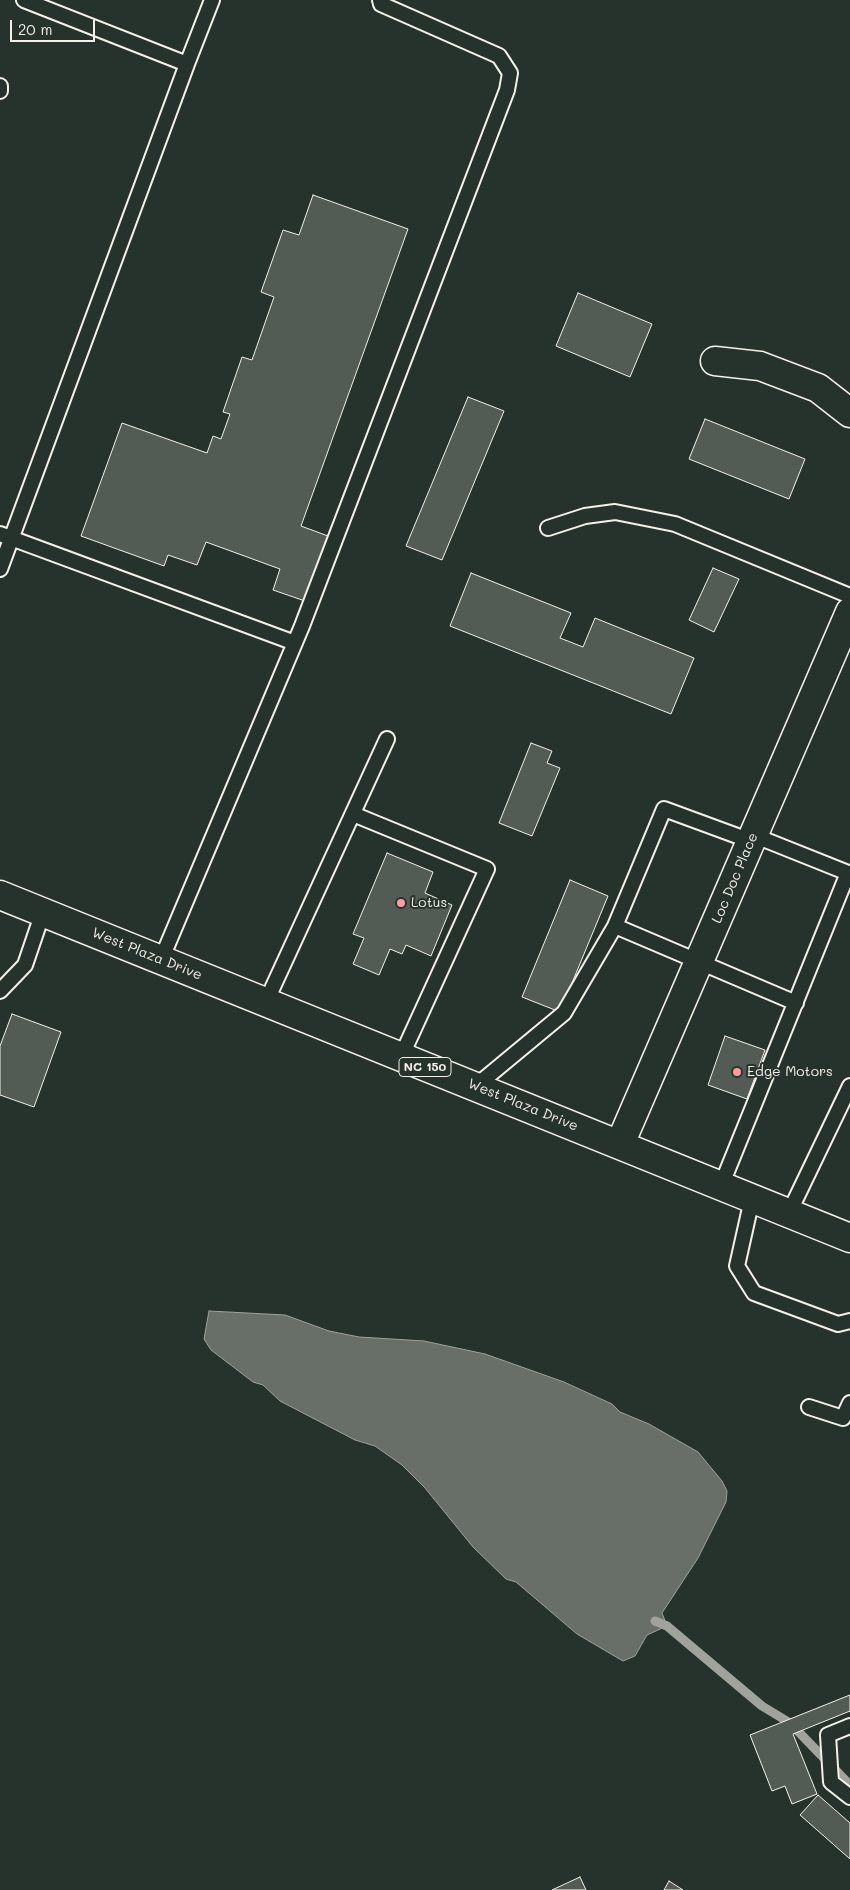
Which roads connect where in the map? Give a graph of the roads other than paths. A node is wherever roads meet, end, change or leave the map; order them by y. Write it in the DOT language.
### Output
graph roads {
  1 [pos="24,0"];
  2 [pos="212,0"];
  3 [pos="380,0"];
  4 [pos="187,64"];
  5 [pos="0,86"];
  6 [pos="0,91"];
  7 [pos="715,361"];
  8 [pos="850,413"];
  9 [pos="548,528"];
  10 [pos="6,536"];
  11 [pos="0,568"];
  12 [pos="850,596"];
  13 [pos="850,612"];
  14 [pos="295,643"];
  15 [pos="388,739"];
  16 [pos="353,814"];
  17 [pos="752,838"];
  18 [pos="0,895"];
  19 [pos="43,912"];
  20 [pos="615,926"];
  21 [pos="162,960"];
  22 [pos="699,961"];
  23 [pos="2,986"];
  24 [pos="266,1002"];
  25 [pos="796,1003"];
  26 [pos="401,1058"];
  27 [pos="476,1086"];
  28 [pos="850,1086"];
  29 [pos="846,1106"];
  30 [pos="620,1144"];
  31 [pos="721,1186"];
  32 [pos="752,1198"];
  33 [pos="789,1213"];
  34 [pos="850,1238"];
  35 [pos="850,1321"];
  36 [pos="850,1403"];
  37 [pos="809,1407"];
  38 [pos="850,1726"];
  39 [pos="850,1797"];
  1 -- 4 [label="lane"];
  2 -- 4 [label="lane"];
  3 -- 14 [label="lane"];
  4 -- 10 [label="lane"];
  5 -- 6 [label="lane"];
  7 -- 8 [label="main road"];
  9 -- 12 [label="lane"];
  10 -- 11 [label="lane"];
  10 -- 14 [label="lane"];
  13 -- 17 [label="main road, Loc Doc Place"];
  14 -- 21 [label="lane"];
  15 -- 16 [label="lane"];
  16 -- 24 [label="lane"];
  16 -- 26 [label="lane"];
  17 -- 20 [label="lane"];
  17 -- 22 [label="main road, Loc Doc Place"];
  17 -- 25 [label="lane"];
  18 -- 19 [label="main road, West Plaza Drive / NC 150"];
  19 -- 21 [label="main road, West Plaza Drive / NC 150"];
  19 -- 23 [label="lane"];
  20 -- 22 [label="lane"];
  20 -- 27 [label="lane"];
  21 -- 24 [label="main road, West Plaza Drive / NC 150"];
  22 -- 25 [label="lane"];
  22 -- 30 [label="main road, Loc Doc Place"];
  24 -- 26 [label="main road, West Plaza Drive / NC 150"];
  25 -- 31 [label="lane"];
  26 -- 27 [label="main road, West Plaza Drive / NC 150"];
  27 -- 30 [label="main road, West Plaza Drive / NC 150"];
  28 -- 29 [label="lane"];
  29 -- 33 [label="lane"];
  30 -- 31 [label="main road, West Plaza Drive / NC 150"];
  31 -- 32 [label="main road, West Plaza Drive / NC 150"];
  32 -- 33 [label="main road, West Plaza Drive / NC 150"];
  32 -- 35 [label="lane"];
  33 -- 34 [label="main road, West Plaza Drive / NC 150"];
  36 -- 37 [label="lane"];
  38 -- 39 [label="lane"];
}
